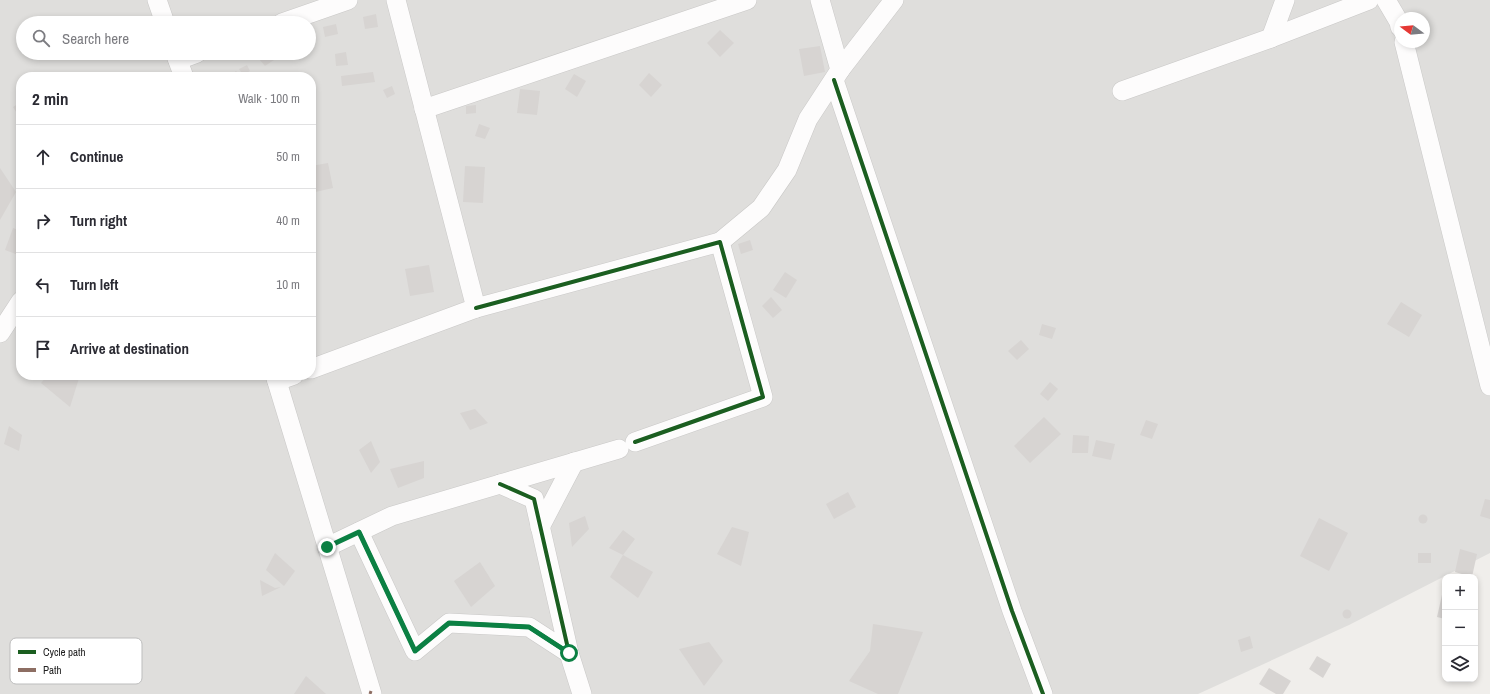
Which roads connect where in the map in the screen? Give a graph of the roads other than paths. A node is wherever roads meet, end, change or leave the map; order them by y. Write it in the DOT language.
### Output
graph roads {
  1 [pos="157,0"];
  2 [pos="348,0"];
  3 [pos="396,0"];
  4 [pos="747,0"];
  5 [pos="820,0"];
  6 [pos="894,0"];
  7 [pos="1285,0"];
  8 [pos="1369,0"];
  9 [pos="1386,0"];
  10 [pos="1394,14"];
  11 [pos="163,16"];
  12 [pos="302,16"];
  13 [pos="1271,38"];
  14 [pos="1406,48"];
  15 [pos="837,75"];
  16 [pos="1122,91"];
  17 [pos="424,108"];
  18 [pos="720,242"];
  19 [pos="476,308"];
  20 [pos="16,309"];
  21 [pos="0,334"];
  22 [pos="316,367"];
  23 [pos="277,380"];
  24 [pos="1490,386"];
  25 [pos="574,462"];
  26 [pos="500,484"];
  27 [pos="540,527"];
  28 [pos="359,532"];
  29 [pos="327,547"];
  30 [pos="569,653"];
  31 [pos="372,694"];
  32 [pos="582,694"];
  33 [pos="1043,694"];
  1 -- 11 [label="street"];
  2 -- 12 [label="street"];
  3 -- 17 [label="street"];
  4 -- 17 [label="street"];
  5 -- 15 [label="street"];
  6 -- 15 [label="street"];
  7 -- 13 [label="street"];
  8 -- 13 [label="street"];
  9 -- 10 [label="street"];
  13 -- 16 [label="street"];
  14 -- 24 [label="street"];
  15 -- 18 [label="street"];
  15 -- 33 [label="street"];
  17 -- 19 [label="street"];
  18 -- 19 [label="street"];
  18 -- 25 [label="street"];
  19 -- 22 [label="street"];
  20 -- 21 [label="street"];
  23 -- 29 [label="street"];
  25 -- 26 [label="street"];
  25 -- 27 [label="street"];
  26 -- 27 [label="street"];
  26 -- 28 [label="street"];
  27 -- 30 [label="street"];
  28 -- 29 [label="street"];
  28 -- 30 [label="street"];
  29 -- 31 [label="street"];
  30 -- 32 [label="street"];
}
